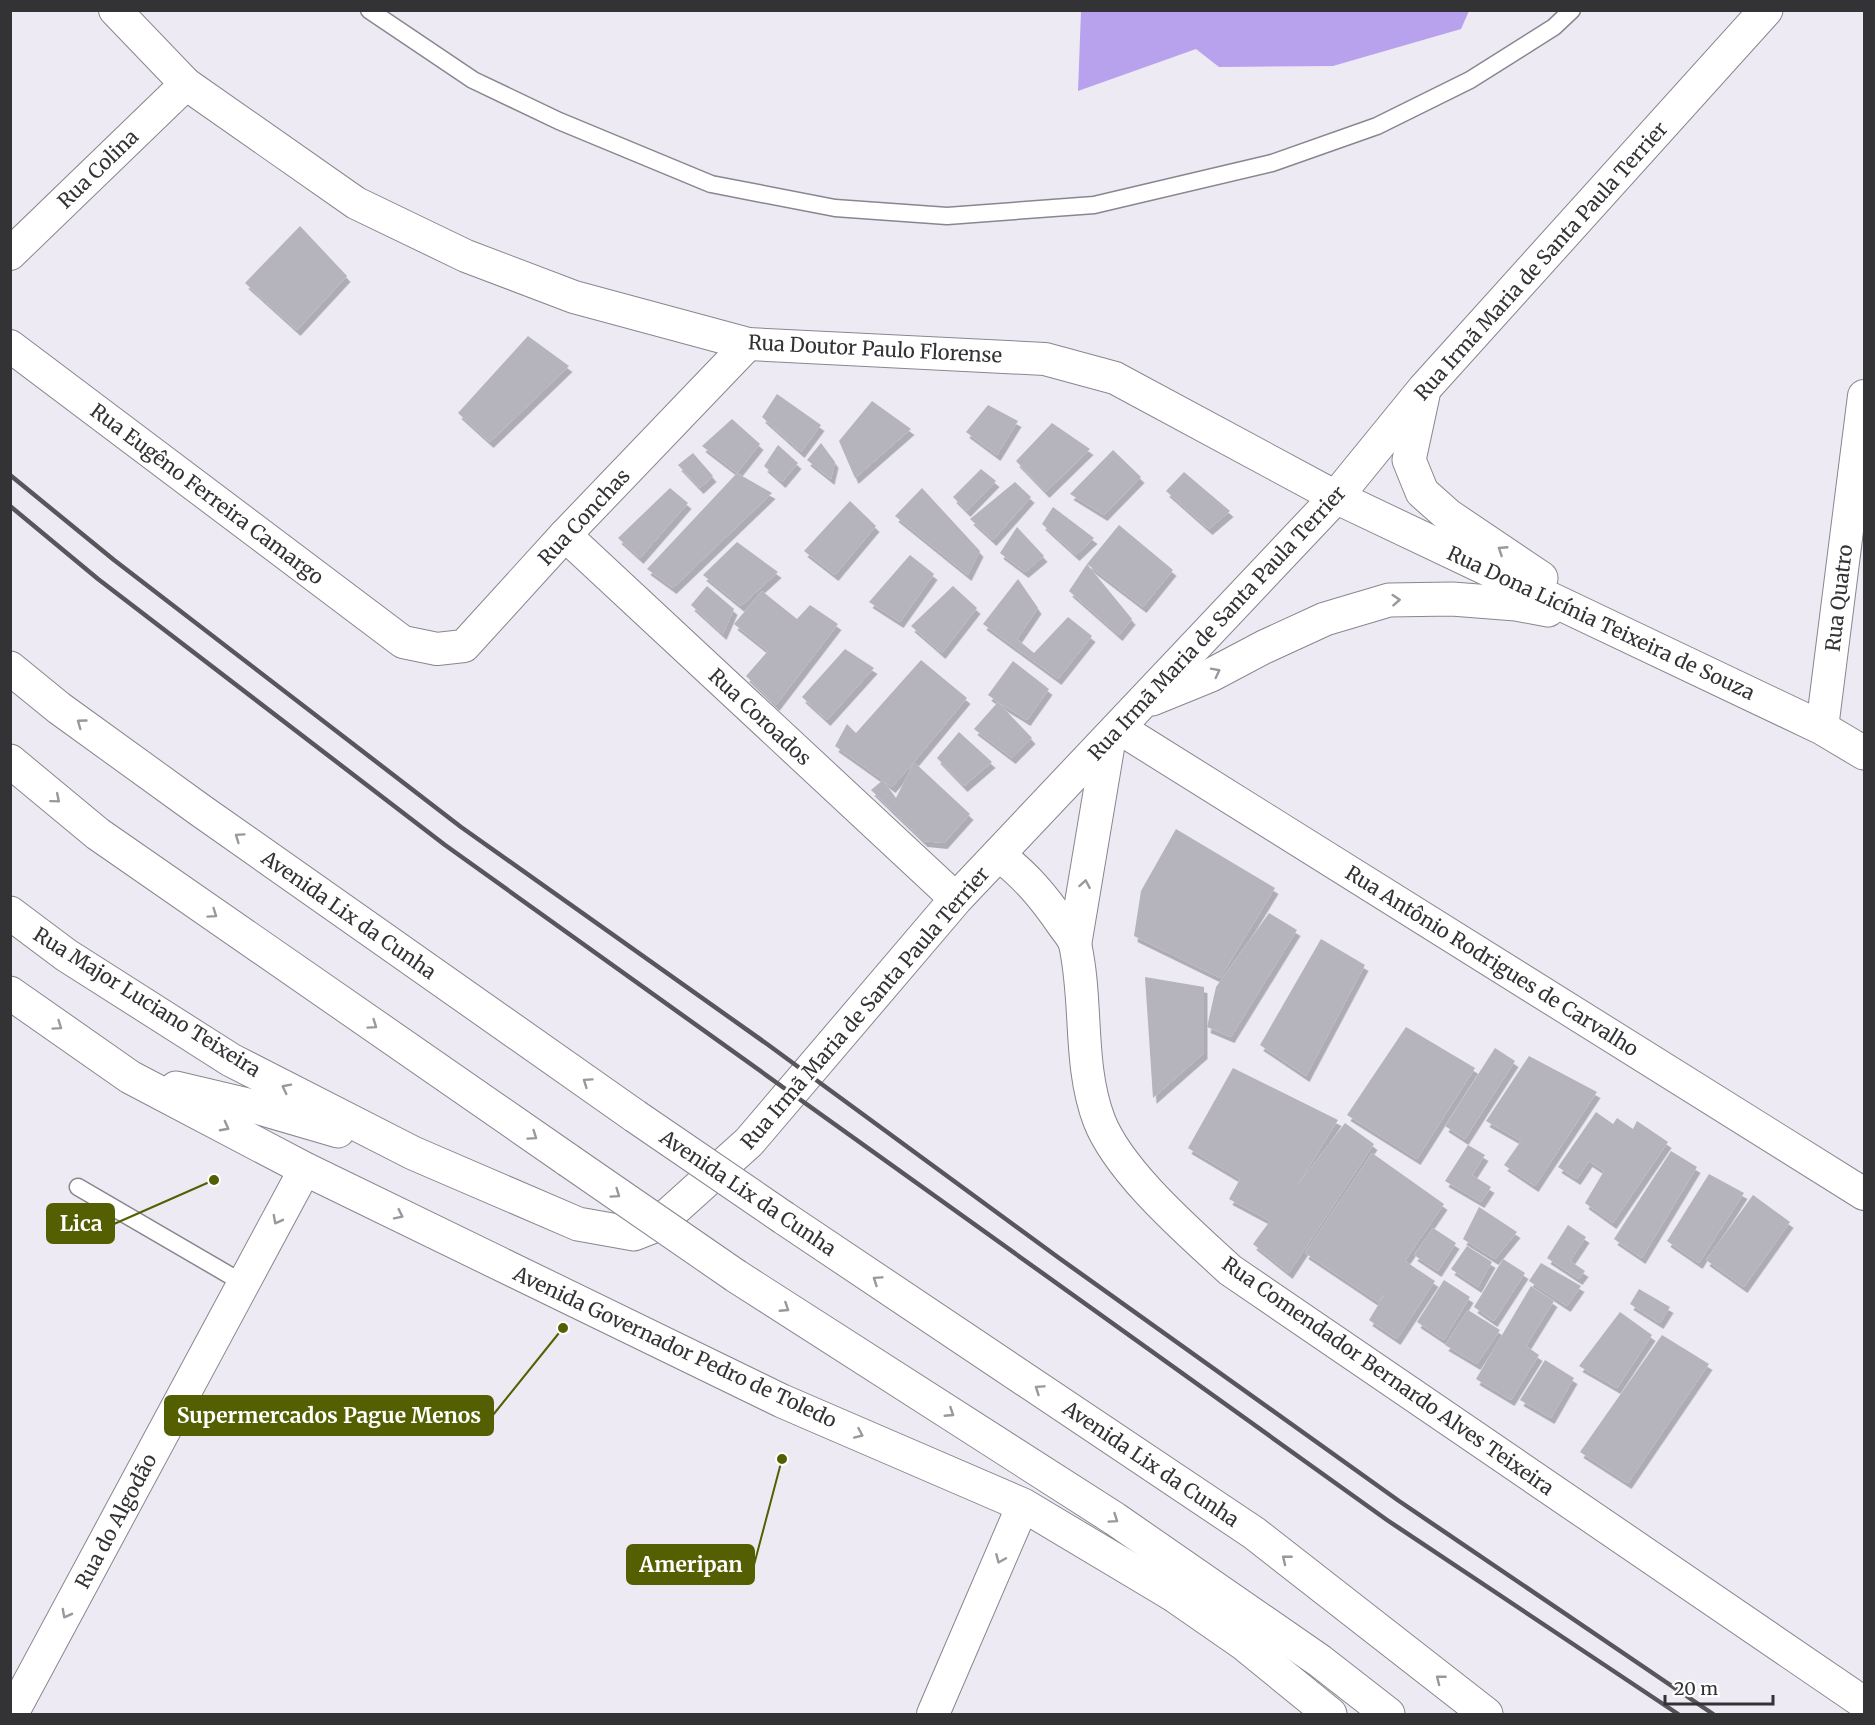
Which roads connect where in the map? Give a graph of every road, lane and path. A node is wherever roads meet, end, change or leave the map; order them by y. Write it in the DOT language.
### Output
graph roads {
  1 [pos="115,10"];
  2 [pos="369,10"];
  3 [pos="1572,10"];
  4 [pos="1766,10"];
  5 [pos="186,84"];
  6 [pos="10,254"];
  7 [pos="748,344"];
  8 [pos="10,346"];
  9 [pos="1424,390"];
  10 [pos="1864,396"];
  11 [pos="1336,497"];
  12 [pos="565,535"];
  13 [pos="1600,623"];
  14 [pos="403,642"];
  15 [pos="10,668"];
  16 [pos="1142,703"];
  17 [pos="1822,728"];
  18 [pos="1114,733"];
  19 [pos="1864,753"];
  20 [pos="10,761"];
  21 [pos="999,855"];
  22 [pos="956,899"];
  23 [pos="10,913"];
  24 [pos="1075,942"];
  25 [pos="10,993"];
  26 [pos="130,1077"];
  27 [pos="413,1153"];
  28 [pos="305,1169"];
  29 [pos="78,1187"];
  30 [pos="1864,1194"];
  31 [pos="657,1225"];
  32 [pos="243,1283"];
  33 [pos="1023,1505"];
  34 [pos="1172,1594"];
  35 [pos="1320,1661"];
  36 [pos="1864,1704"];
  37 [pos="1385,1713"];
  38 [pos="11,1714"];
  39 [pos="933,1714"];
  40 [pos="1330,1714"];
  41 [pos="1486,1714"];
  1 -- 5 [label="street, Rua Doutor Paulo Florense"];
  2 -- 3 [label="lane"];
  4 -- 9 [label="main road, Rua Irmã Maria de Santa Paula Terrier"];
  5 -- 6 [label="street, Rua Colina"];
  5 -- 7 [label="street, Rua Doutor Paulo Florense"];
  7 -- 11 [label="street, Rua Doutor Paulo Florense"];
  7 -- 12 [label="street, Rua Conchas"];
  8 -- 14 [label="street, Rua Eugêno Ferreira Camargo"];
  9 -- 11 [label="main road, Rua Irmã Maria de Santa Paula Terrier"];
  13 -- 9 [label="main road, one-way"];
  10 -- 17 [label="street, Rua Quatro"];
  11 -- 13 [label="main road, Rua Dona Licínia Teixeira de Souza"];
  11 -- 16 [label="main road, Rua Irmã Maria de Santa Paula Terrier"];
  12 -- 14 [label="street, Rua Conchas"];
  12 -- 22 [label="street, Rua Coroados"];
  16 -- 13 [label="main road, one-way"];
  13 -- 17 [label="main road, Rua Dona Licínia Teixeira de Souza"];
  41 -- 15 [label="main road, Avenida Lix da Cunha, one-way, bridge"];
  16 -- 18 [label="main road, Rua Irmã Maria de Santa Paula Terrier"];
  17 -- 19 [label="main road, Rua Dona Licínia Teixeira de Souza"];
  18 -- 21 [label="main road, Rua Irmã Maria de Santa Paula Terrier"];
  24 -- 18 [label="main road, one-way"];
  18 -- 30 [label="street, Rua Antônio Rodrigues de Carvalho"];
  20 -- 35 [label="main road, one-way, bridge"];
  21 -- 22 [label="main road, Rua Irmã Maria de Santa Paula Terrier"];
  21 -- 24 [label="street, Rua Comendador Bernardo Alves Teixeira"];
  22 -- 31 [label="main road, Rua Irmã Maria de Santa Paula Terrier"];
  27 -- 23 [label="main road, Rua Major Luciano Teixeira, one-way"];
  24 -- 36 [label="street, Rua Comendador Bernardo Alves Teixeira"];
  25 -- 26 [label="main road, Avenida Governador Pedro de Toledo, one-way"];
  26 -- 27 [label="main road, Rua Major Luciano Teixeira"];
  26 -- 28 [label="main road, Avenida Governador Pedro de Toledo, one-way"];
  27 -- 31 [label="main road, Rua Major Luciano Teixeira"];
  28 -- 32 [label="street, Rua do Algodão, one-way"];
  28 -- 33 [label="main road, Avenida Governador Pedro de Toledo, one-way"];
  29 -- 32 [label="lane"];
  32 -- 38 [label="street, Rua do Algodão, one-way"];
  33 -- 34 [label="main road, Avenida Governador Pedro de Toledo"];
  33 -- 39 [label="street, one-way"];
  34 -- 35 [label="main road"];
  34 -- 40 [label="main road, Avenida Governador Pedro de Toledo"];
  35 -- 37 [label="main road"];
}
